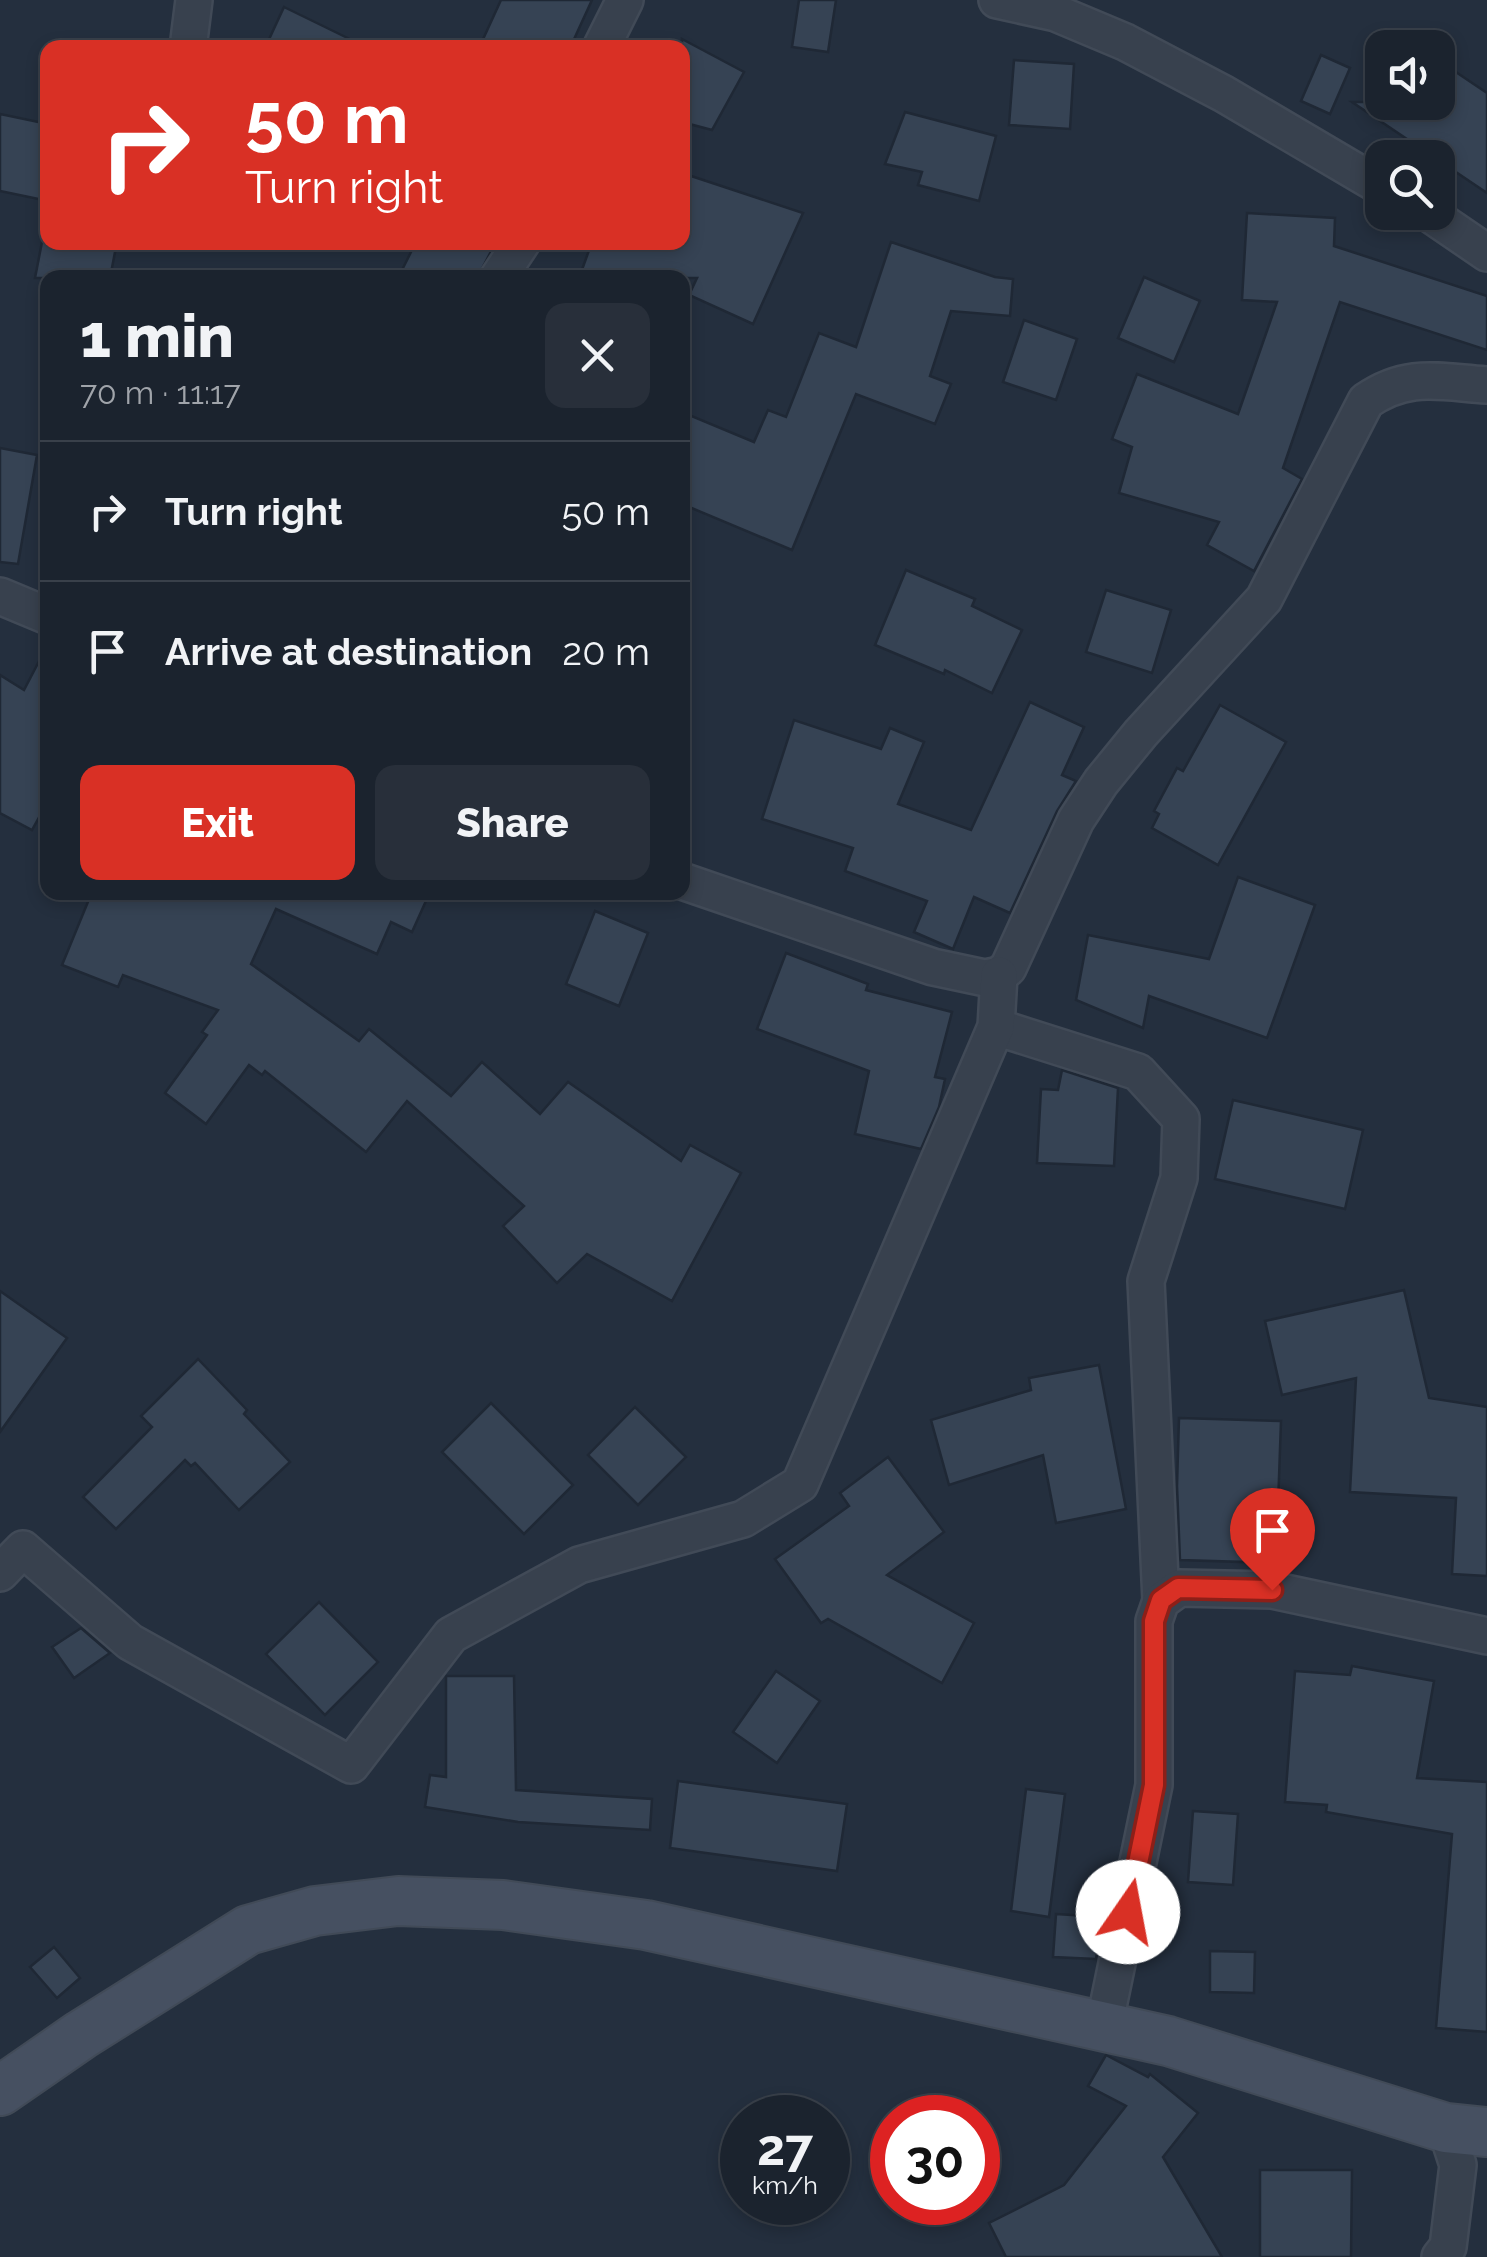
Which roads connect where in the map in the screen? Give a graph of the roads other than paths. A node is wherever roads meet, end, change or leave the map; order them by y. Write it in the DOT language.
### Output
graph roads {
  1 [pos="194,0"];
  2 [pos="625,0"];
  3 [pos="997,0"];
  4 [pos="1058,6"];
  5 [pos="189,40"];
  6 [pos="605,40"];
  7 [pos="1365,176"];
  8 [pos="1453,230"];
  9 [pos="1487,253"];
  10 [pos="1487,385"];
  11 [pos="0,596"];
  12 [pos="40,613"];
  13 [pos="690,884"];
  14 [pos="999,975"];
  15 [pos="996,1027"];
  16 [pos="0,1574"];
  17 [pos="1161,1600"];
  18 [pos="1487,1636"];
  19 [pos="1104,2026"];
  20 [pos="0,2091"];
  21 [pos="1466,2130"];
  22 [pos="1440,2257"];
  1 -- 5 [label="street"];
  2 -- 6 [label="street"];
  3 -- 4 [label="street"];
  4 -- 7 [label="street"];
  8 -- 9 [label="street"];
  10 -- 14 [label="street"];
  11 -- 12 [label="street"];
  13 -- 14 [label="street"];
  14 -- 15 [label="street"];
  15 -- 16 [label="street"];
  15 -- 17 [label="street"];
  17 -- 18 [label="street"];
  17 -- 19 [label="street"];
  19 -- 20 [label="street"];
  19 -- 21 [label="street"];
  21 -- 22 [label="street"];
}
